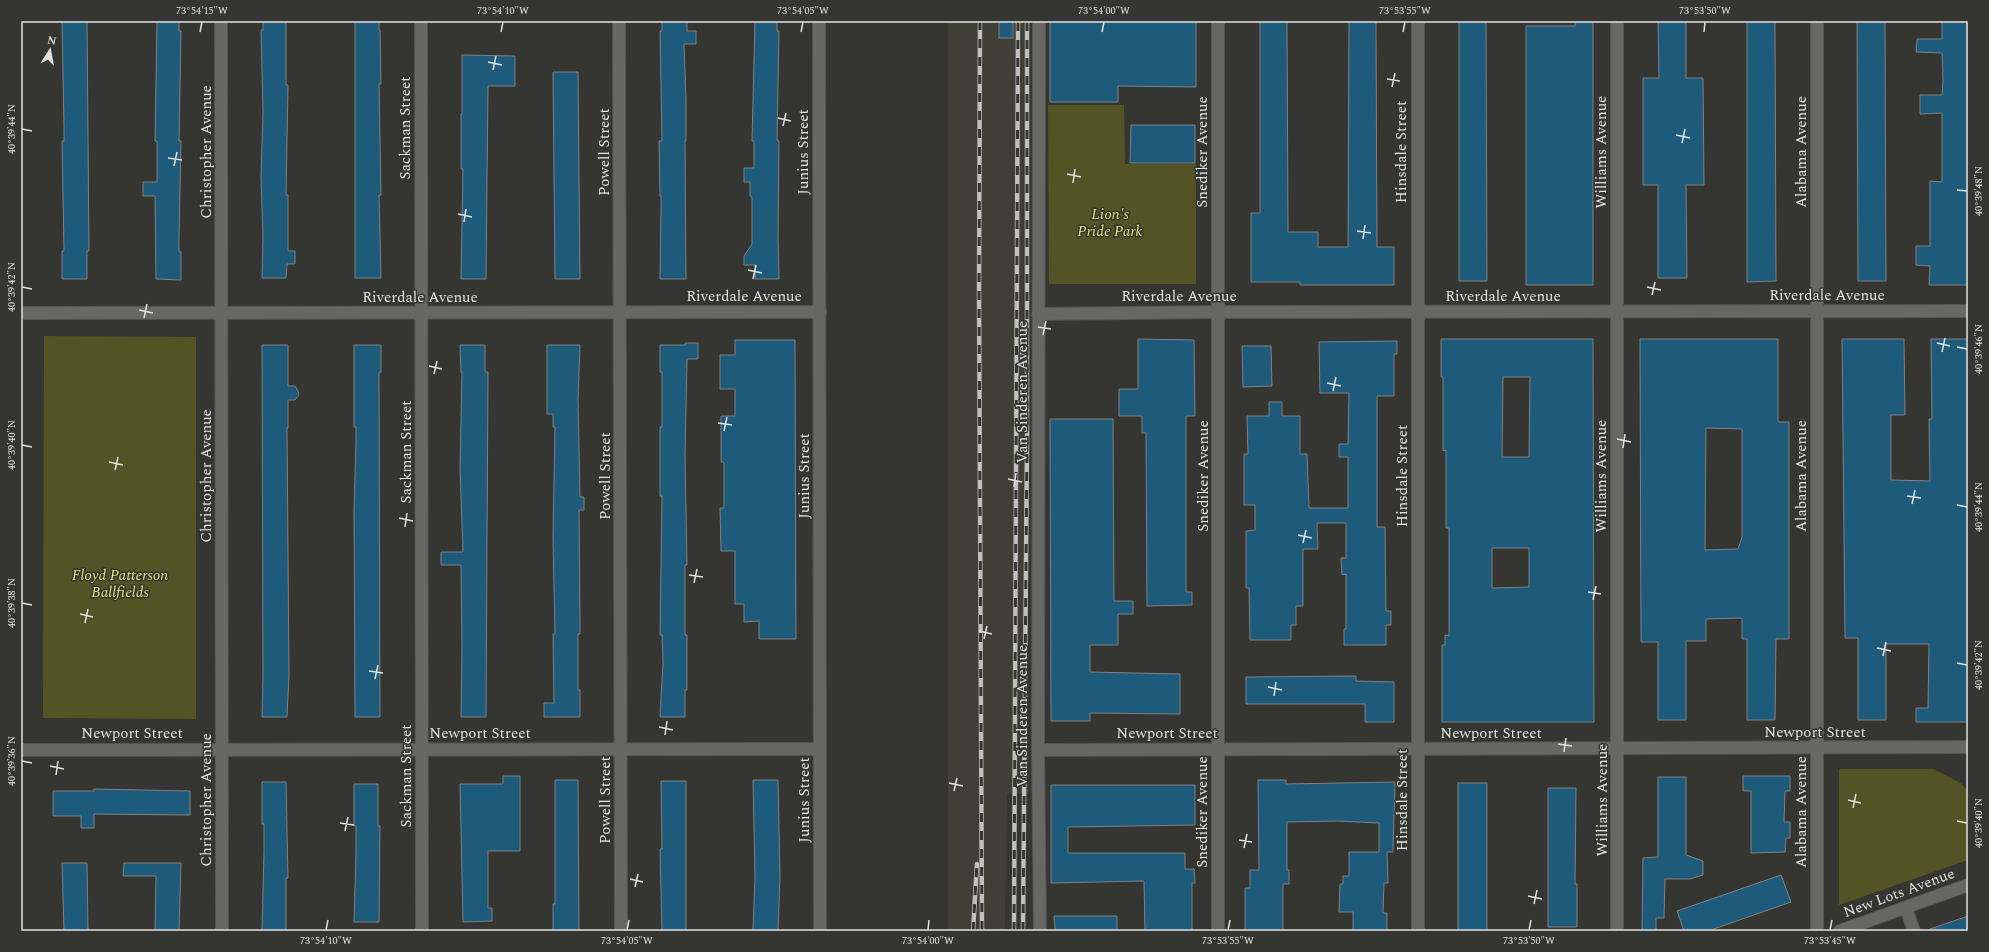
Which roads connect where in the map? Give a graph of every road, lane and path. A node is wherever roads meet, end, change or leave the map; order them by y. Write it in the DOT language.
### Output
graph roads {
  1 [pos="221,21"];
  2 [pos="421,21"];
  3 [pos="619,21"];
  4 [pos="819,21"];
  5 [pos="1038,21"];
  6 [pos="1218,21"];
  7 [pos="1418,21"];
  8 [pos="1618,21"];
  9 [pos="1817,21"];
  10 [pos="1617,311"];
  11 [pos="1816,311"];
  12 [pos="1968,311"];
  13 [pos="621,312"];
  14 [pos="820,312"];
  15 [pos="1219,312"];
  16 [pos="1418,312"];
  17 [pos="21,313"];
  18 [pos="222,313"];
  19 [pos="421,313"];
  20 [pos="1038,314"];
  21 [pos="1968,747"];
  22 [pos="1418,748"];
  23 [pos="1618,748"];
  24 [pos="1817,748"];
  25 [pos="222,749"];
  26 [pos="422,749"];
  27 [pos="621,749"];
  28 [pos="820,749"];
  29 [pos="1218,749"];
  30 [pos="21,750"];
  31 [pos="1038,750"];
  32 [pos="1968,885"];
  33 [pos="1906,908"];
  34 [pos="222,931"];
  35 [pos="422,931"];
  36 [pos="621,931"];
  37 [pos="820,931"];
  38 [pos="1040,931"];
  39 [pos="1218,931"];
  40 [pos="1418,931"];
  41 [pos="1617,931"];
  42 [pos="1817,931"];
  43 [pos="1840,931"];
  44 [pos="1914,931"];
  1 -- 18 [label="street, Christopher Avenue"];
  2 -- 19 [label="street, Sackman Street"];
  3 -- 13 [label="street, Powell Street"];
  4 -- 14 [label="street, Junius Street"];
  5 -- 20 [label="street, Van Sinderen Avenue"];
  6 -- 15 [label="street, Snediker Avenue"];
  7 -- 16 [label="street, Hinsdale Street"];
  8 -- 10 [label="street, Williams Avenue"];
  9 -- 11 [label="street, Alabama Avenue"];
  10 -- 11 [label="street, Riverdale Avenue"];
  10 -- 16 [label="street, Riverdale Avenue"];
  10 -- 23 [label="street, Williams Avenue"];
  11 -- 12 [label="street, Riverdale Avenue"];
  11 -- 24 [label="street, Alabama Avenue"];
  13 -- 14 [label="street, Riverdale Avenue"];
  13 -- 19 [label="street, Riverdale Avenue"];
  13 -- 27 [label="street, Powell Street"];
  14 -- 28 [label="street, Junius Street"];
  15 -- 16 [label="street, Riverdale Avenue"];
  15 -- 20 [label="street, Riverdale Avenue"];
  15 -- 29 [label="street, Snediker Avenue"];
  16 -- 22 [label="street, Hinsdale Street"];
  17 -- 18 [label="street, Riverdale Avenue"];
  18 -- 19 [label="street, Riverdale Avenue"];
  18 -- 25 [label="street, Christopher Avenue"];
  19 -- 26 [label="street, Sackman Street"];
  20 -- 31 [label="street, Van Sinderen Avenue"];
  21 -- 24 [label="street, Newport Street"];
  22 -- 23 [label="street, Newport Street"];
  22 -- 29 [label="street, Newport Street"];
  22 -- 40 [label="street, Hinsdale Street"];
  23 -- 24 [label="street, Newport Street"];
  23 -- 41 [label="street, Williams Avenue"];
  24 -- 42 [label="street, Alabama Avenue"];
  25 -- 26 [label="street, Newport Street"];
  25 -- 30 [label="street, Newport Street"];
  25 -- 34 [label="street, Christopher Avenue"];
  26 -- 27 [label="street, Newport Street"];
  26 -- 35 [label="street, Sackman Street"];
  27 -- 28 [label="street, Newport Street"];
  27 -- 36 [label="street, Powell Street"];
  28 -- 37 [label="street, Junius Street"];
  29 -- 31 [label="street, Newport Street"];
  29 -- 39 [label="street, Snediker Avenue"];
  31 -- 38 [label="street, Van Sinderen Avenue"];
  32 -- 33 [label="street, New Lots Avenue"];
  33 -- 43 [label="street, New Lots Avenue"];
  33 -- 44 [label="street"];
}
